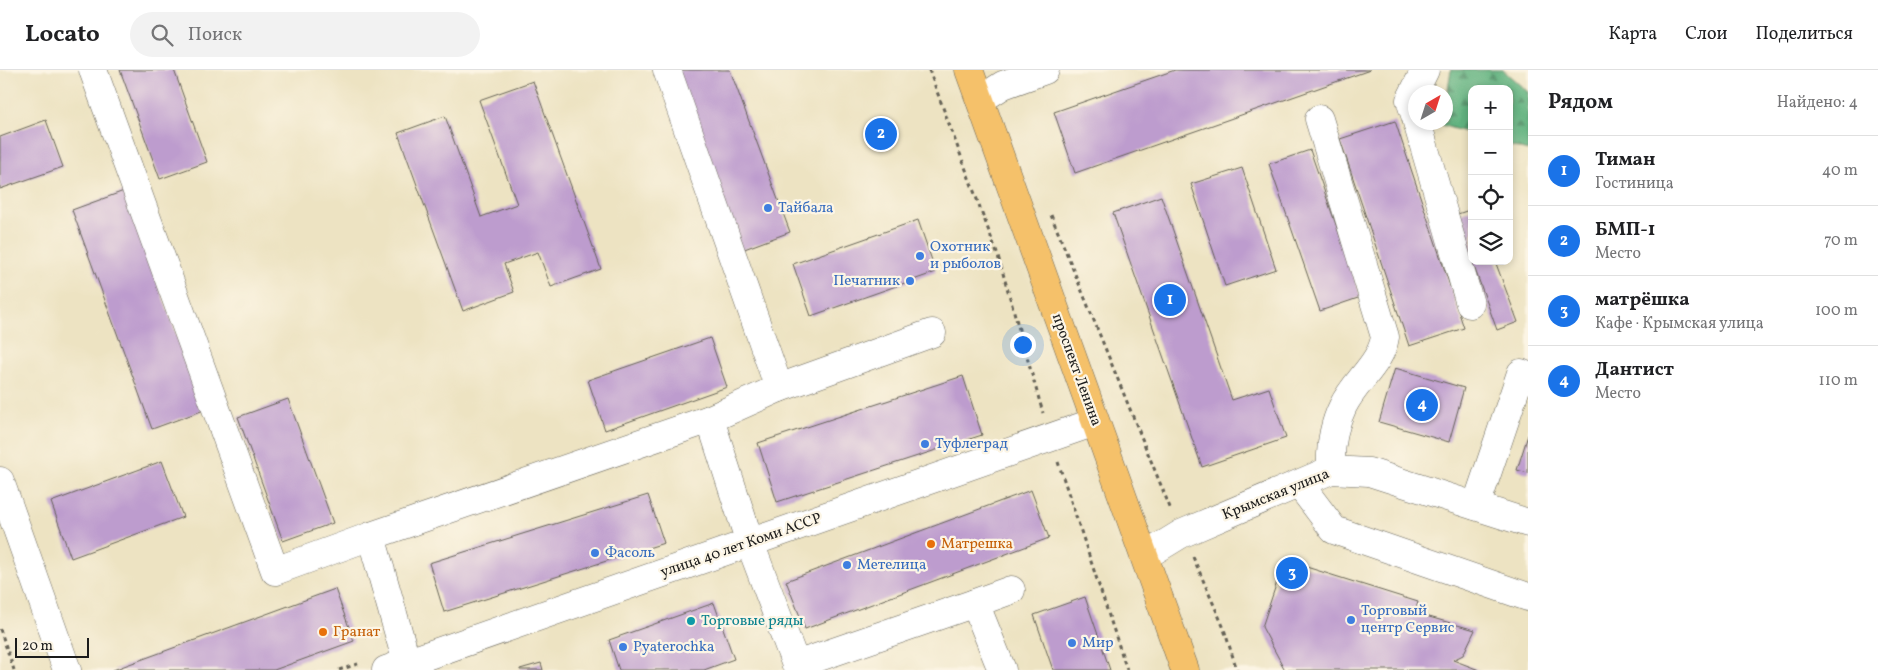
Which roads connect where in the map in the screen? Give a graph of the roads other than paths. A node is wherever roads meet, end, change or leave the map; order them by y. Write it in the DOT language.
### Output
graph roads {
  1 [pos="93,70"];
  2 [pos="667,70"];
  3 [pos="969,70"];
  4 [pos="1045,70"];
  5 [pos="1425,70"];
  6 [pos="1418,85"];
  7 [pos="980,100"];
  8 [pos="1319,119"];
  9 [pos="1419,130"];
  10 [pos="1470,304"];
  11 [pos="932,333"];
  12 [pos="1528,376"];
  13 [pos="779,388"];
  14 [pos="710,419"];
  15 [pos="1095,422"];
  16 [pos="1331,470"];
  17 [pos="0,481"];
  18 [pos="1300,485"];
  19 [pos="1476,506"];
  20 [pos="1528,523"];
  21 [pos="371,536"];
  22 [pos="750,543"];
  23 [pos="1145,556"];
  24 [pos="1011,590"];
  25 [pos="1528,597"];
  26 [pos="975,603"];
  27 [pos="401,668"];
  28 [pos="789,668"];
  29 [pos="67,670"];
  30 [pos="1002,670"];
  31 [pos="1185,670"];
  1 -- 21 [label="street"];
  2 -- 13 [label="street"];
  3 -- 7 [label="main road, проспект Ленина"];
  4 -- 7 [label="street"];
  5 -- 6 [label="street"];
  7 -- 15 [label="main road, проспект Ленина"];
  8 -- 16 [label="street"];
  9 -- 10 [label="street"];
  11 -- 13 [label="street"];
  12 -- 19 [label="street"];
  13 -- 14 [label="street"];
  14 -- 21 [label="street"];
  14 -- 22 [label="street"];
  15 -- 22 [label="street, улица 40 лет Коми АССР"];
  15 -- 23 [label="main road, проспект Ленина"];
  16 -- 18 [label="street, Крымская улица"];
  16 -- 19 [label="street, Крымская улица"];
  17 -- 29 [label="street"];
  18 -- 23 [label="street, Крымская улица"];
  18 -- 25 [label="street"];
  19 -- 20 [label="street, Крымская улица"];
  21 -- 27 [label="street"];
  22 -- 27 [label="street, улица 40 лет Коми АССР"];
  22 -- 28 [label="street"];
  23 -- 31 [label="main road, проспект Ленина"];
  24 -- 26 [label="street"];
  26 -- 28 [label="street"];
  26 -- 30 [label="street"];
}
